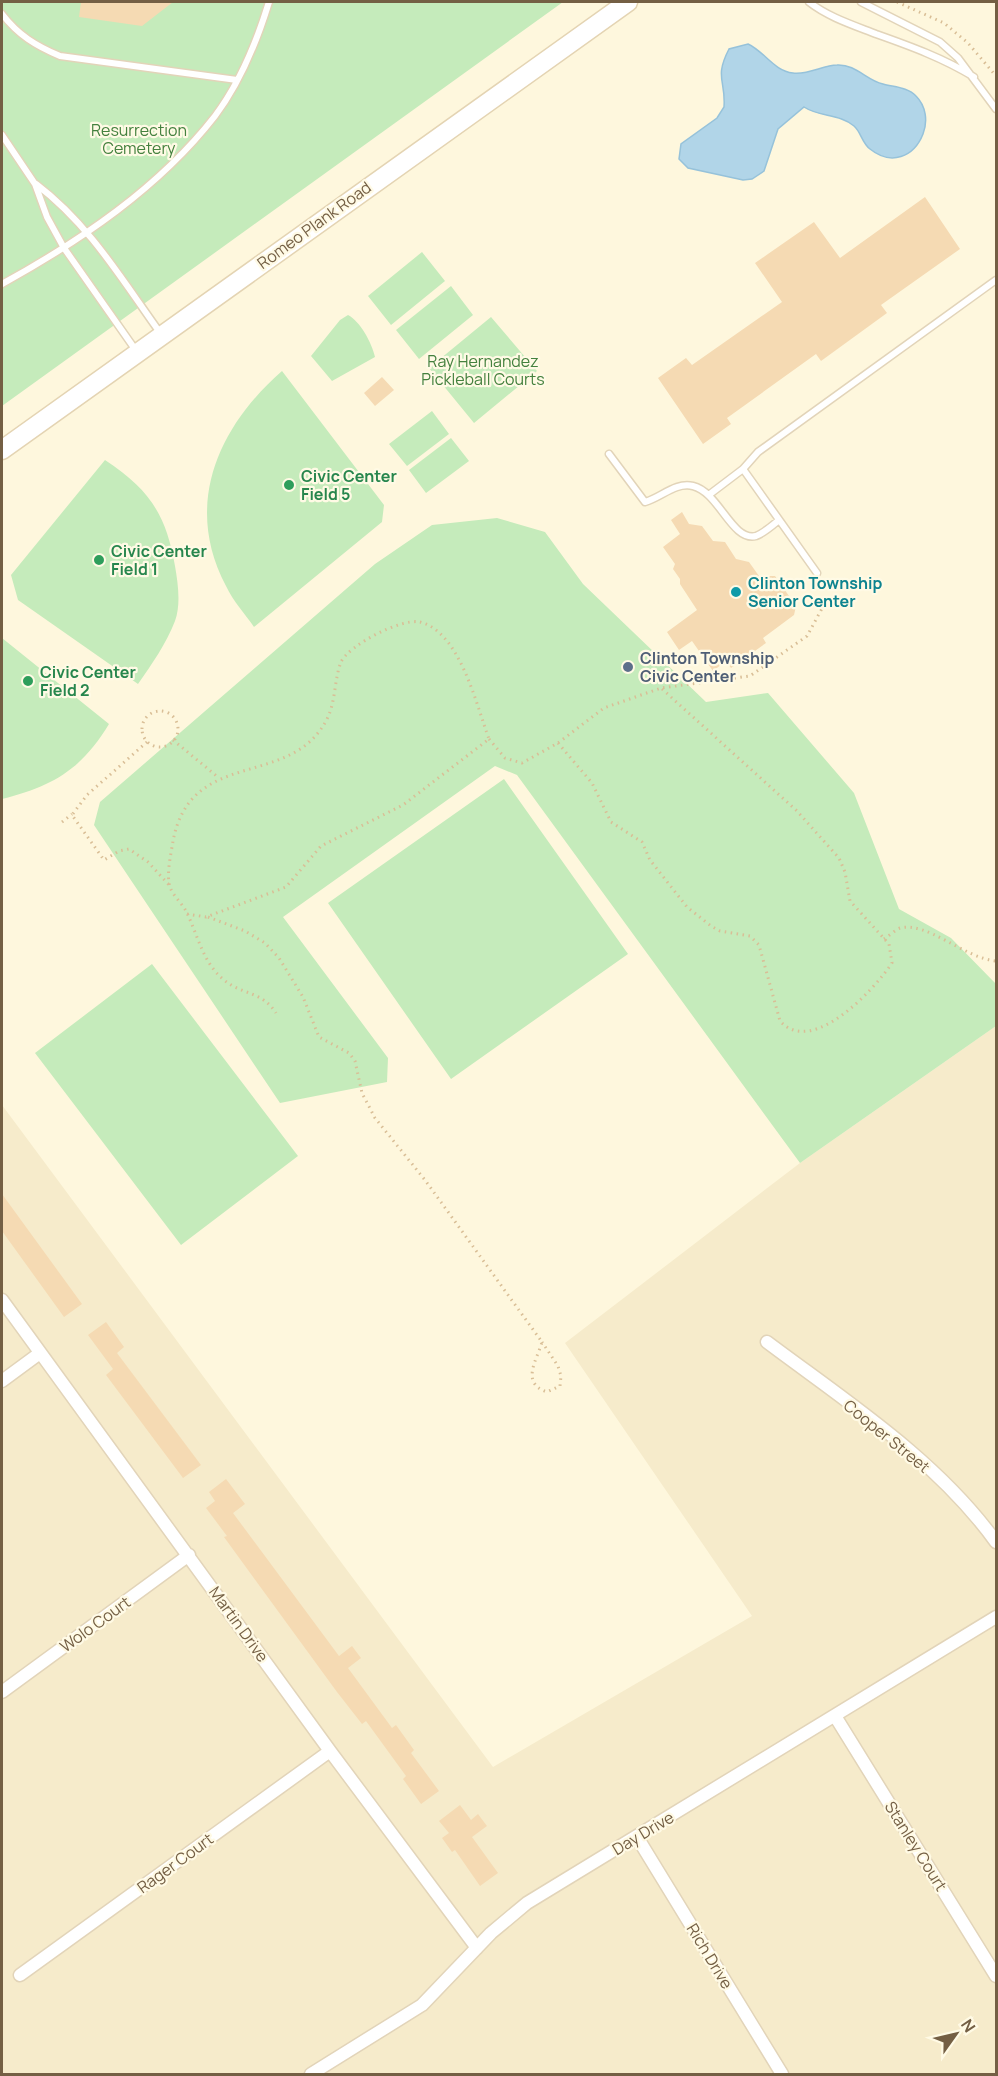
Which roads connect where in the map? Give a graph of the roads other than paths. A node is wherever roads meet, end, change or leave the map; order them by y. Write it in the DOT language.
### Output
graph roads {
  1 [pos="269,2"];
  2 [pos="628,2"];
  3 [pos="809,2"];
  4 [pos="861,2"];
  5 [pos="2,15"];
  6 [pos="974,77"];
  7 [pos="237,80"];
  8 [pos="996,109"];
  9 [pos="2,135"];
  10 [pos="35,184"];
  11 [pos="88,231"];
  12 [pos="64,248"];
  13 [pos="996,280"];
  14 [pos="2,284"];
  15 [pos="161,335"];
  16 [pos="137,352"];
  17 [pos="2,450"];
  18 [pos="609,454"];
  19 [pos="743,469"];
  20 [pos="710,494"];
  21 [pos="779,520"];
  22 [pos="817,573"];
  23 [pos="2,1300"];
  24 [pos="767,1342"];
  25 [pos="40,1353"];
  26 [pos="2,1381"];
  27 [pos="996,1542"];
  28 [pos="189,1555"];
  29 [pos="996,1617"];
  30 [pos="2,1692"];
  31 [pos="835,1716"];
  32 [pos="330,1751"];
  33 [pos="637,1837"];
  34 [pos="477,1948"];
  35 [pos="20,1975"];
  36 [pos="996,1976"];
  37 [pos="311,2074"];
  38 [pos="782,2074"];
  1 -- 7 [label="lane"];
  2 -- 15 [label="street, Romeo Plank Road"];
  3 -- 6 [label="lane"];
  4 -- 6 [label="lane"];
  5 -- 7 [label="lane"];
  6 -- 8 [label="lane"];
  7 -- 11 [label="lane"];
  9 -- 10 [label="lane"];
  10 -- 11 [label="lane"];
  10 -- 12 [label="lane"];
  11 -- 12 [label="lane"];
  11 -- 15 [label="lane"];
  12 -- 14 [label="lane"];
  12 -- 16 [label="lane"];
  13 -- 19 [label="lane"];
  15 -- 16 [label="street, Romeo Plank Road"];
  16 -- 17 [label="street, Romeo Plank Road"];
  18 -- 20 [label="lane"];
  19 -- 20 [label="lane"];
  19 -- 21 [label="lane"];
  20 -- 21 [label="lane"];
  21 -- 22 [label="lane"];
  23 -- 25 [label="street, Martin Drive"];
  24 -- 27 [label="street, Cooper Street"];
  25 -- 26 [label="street"];
  25 -- 28 [label="street, Martin Drive"];
  28 -- 30 [label="street, Wolo Court"];
  28 -- 32 [label="street, Martin Drive"];
  29 -- 31 [label="street, Day Drive"];
  31 -- 33 [label="street, Day Drive"];
  31 -- 36 [label="street, Stanley Court"];
  32 -- 34 [label="street, Martin Drive"];
  32 -- 35 [label="street, Rager Court"];
  33 -- 34 [label="street, Day Drive"];
  33 -- 38 [label="street, Rich Drive"];
  34 -- 37 [label="street, Day Drive"];
}
